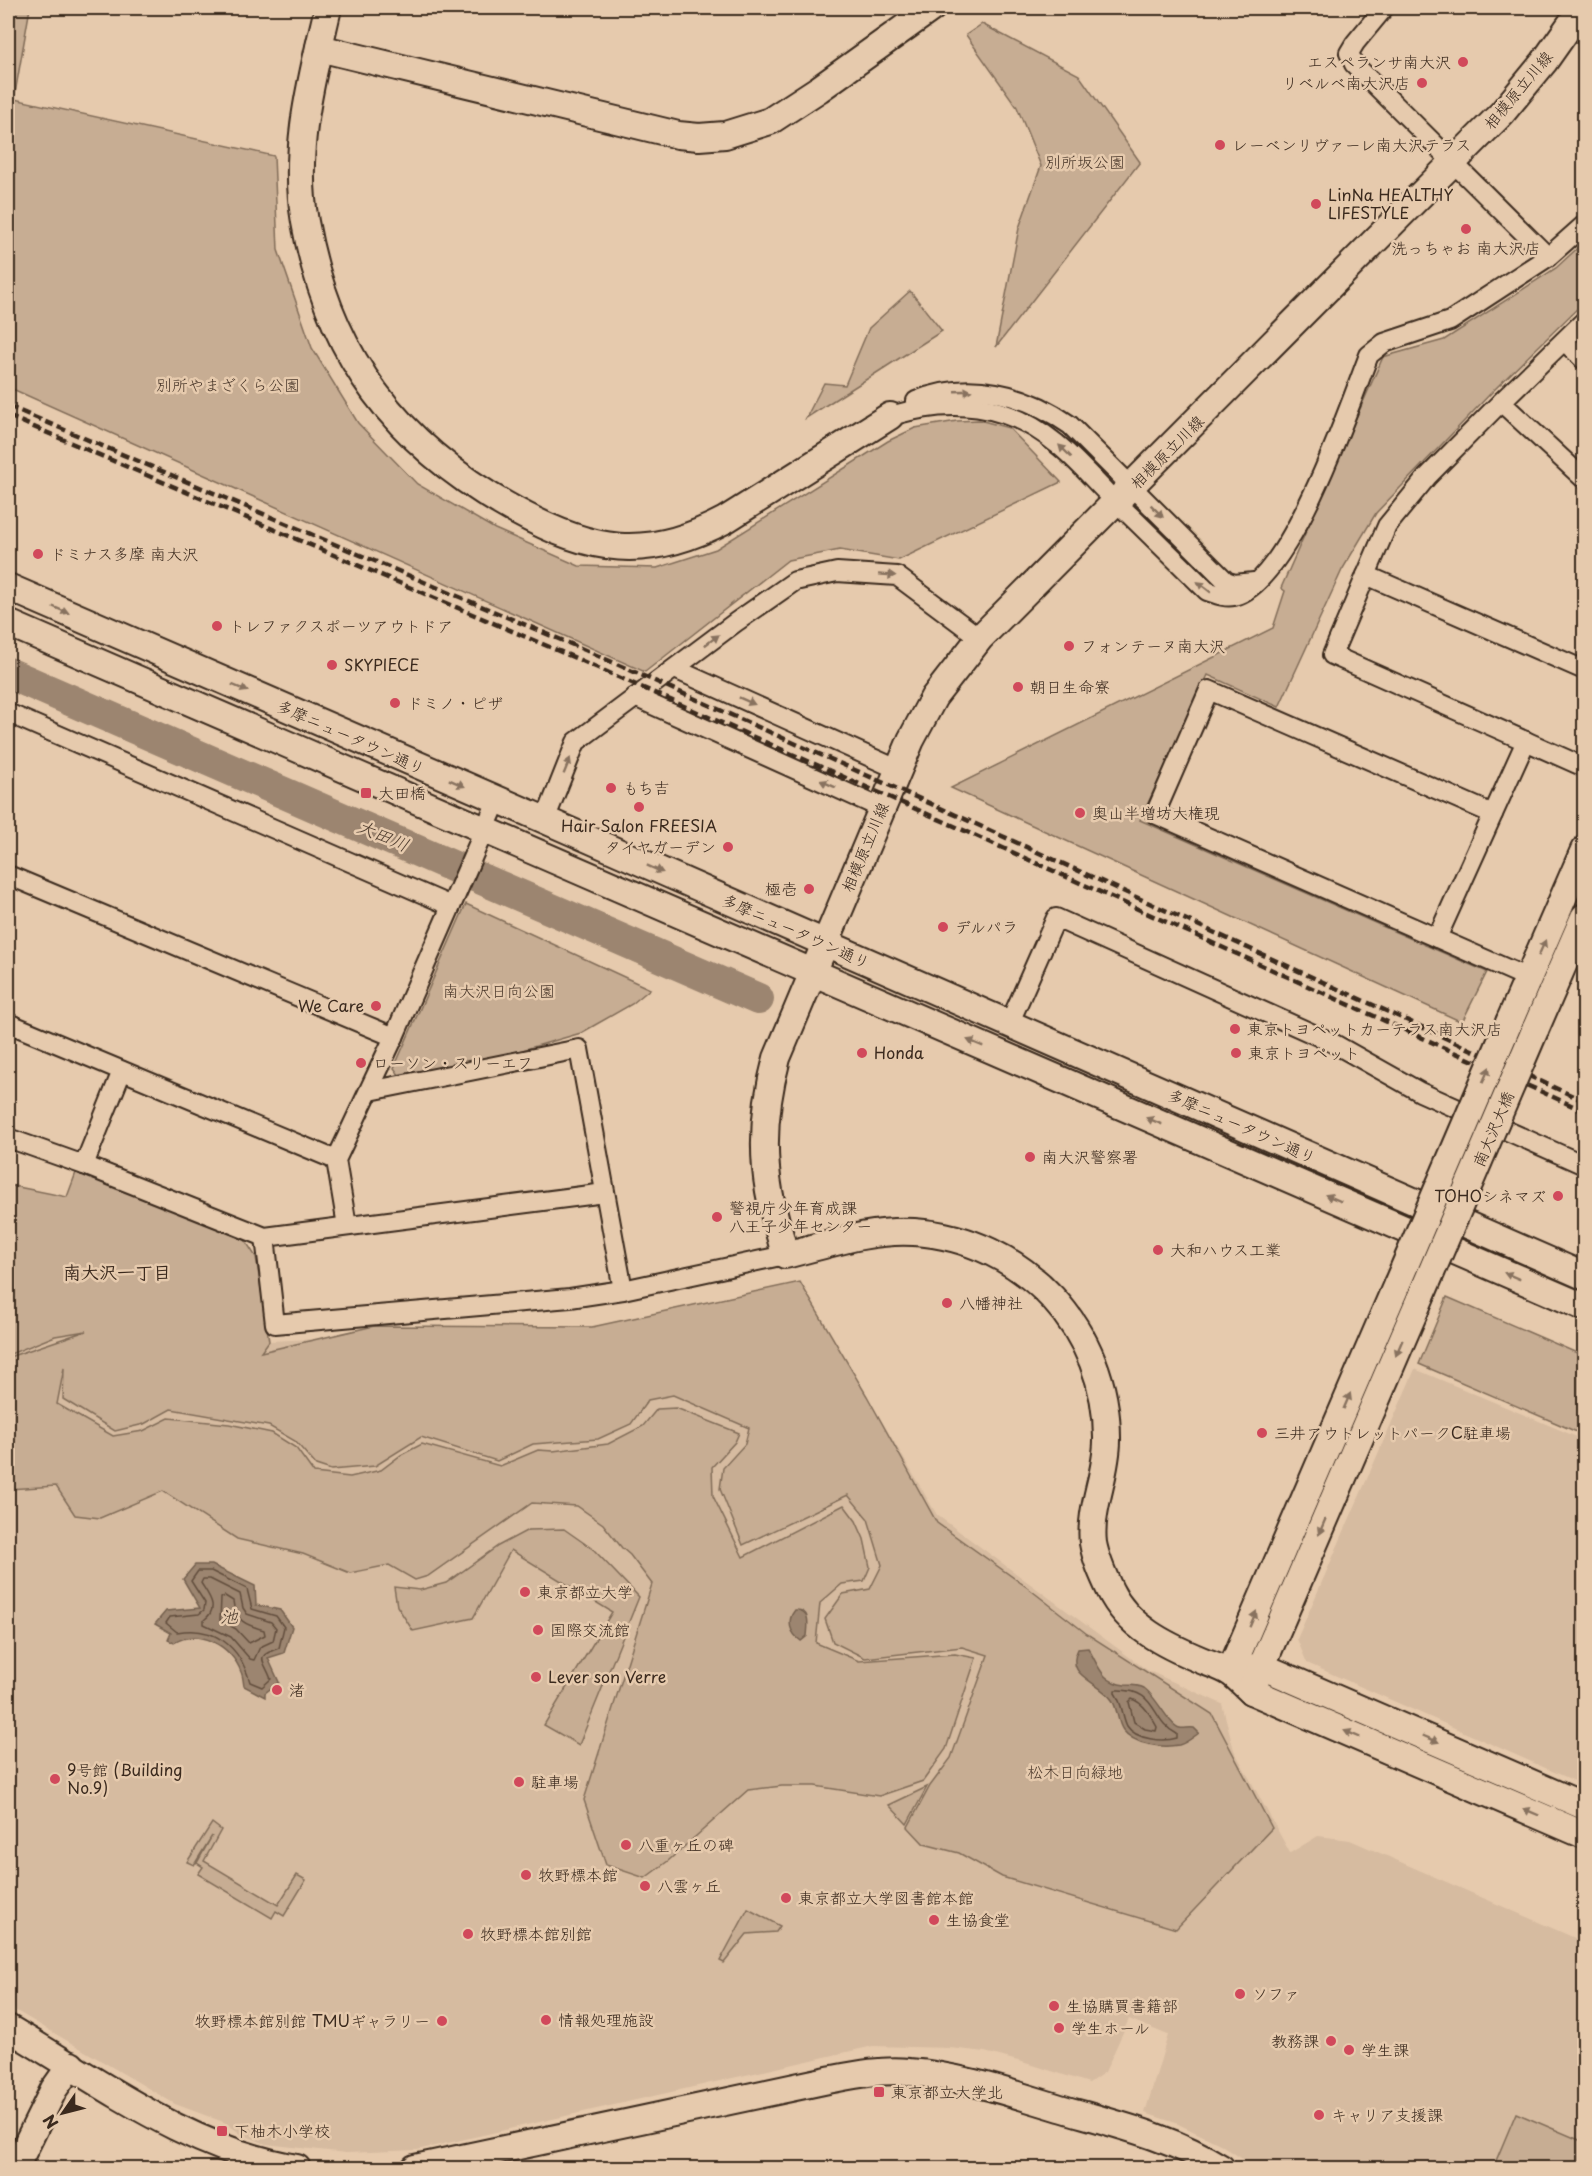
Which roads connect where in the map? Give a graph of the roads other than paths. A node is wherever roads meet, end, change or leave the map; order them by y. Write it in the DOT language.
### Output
graph roads {
  1 [pos="328,8"];
  2 [pos="1384,8"];
  3 [pos="1582,8"];
  4 [pos="927,11"];
  5 [pos="319,48"];
  6 [pos="1453,163"];
  7 [pos="1584,225"];
  8 [pos="1548,257"];
  9 [pos="1584,321"];
  10 [pos="1564,341"];
  11 [pos="1584,360"];
  12 [pos="1501,402"];
  13 [pos="890,416"];
  14 [pos="1584,479"];
  15 [pos="1124,494"];
  16 [pos="1366,575"];
  17 [pos="8,587"];
  18 [pos="8,623"];
  19 [pos="980,638"];
  20 [pos="675,669"];
  21 [pos="1584,670"];
  22 [pos="635,697"];
  23 [pos="8,713"];
  24 [pos="1526,741"];
  25 [pos="1584,767"];
  26 [pos="897,769"];
  27 [pos="497,801"];
  28 [pos="881,808"];
  29 [pos="1493,814"];
  30 [pos="545,820"];
  31 [pos="484,831"];
  32 [pos="1584,850"];
  33 [pos="8,875"];
  34 [pos="454,900"];
  35 [pos="1584,917"];
  36 [pos="1437,938"];
  37 [pos="824,943"];
  38 [pos="811,973"];
  39 [pos="1528,978"];
  40 [pos="8,1023"];
  41 [pos="1009,1024"];
  42 [pos="394,1037"];
  43 [pos="122,1071"];
  44 [pos="370,1091"];
  45 [pos="1481,1119"];
  46 [pos="8,1138"];
  47 [pos="336,1160"];
  48 [pos="84,1165"];
  49 [pos="1584,1165"];
  50 [pos="605,1193"];
  51 [pos="1440,1213"];
  52 [pos="347,1227"];
  53 [pos="265,1237"];
  54 [pos="785,1255"];
  55 [pos="1582,1274"];
  56 [pos="623,1290"];
  57 [pos="1578,1306"];
  58 [pos="1262,1666"];
  59 [pos="1230,1672"];
  60 [pos="1251,1691"];
  61 [pos="1584,1806"];
  62 [pos="1584,1835"];
  63 [pos="8,2028"];
  64 [pos="71,2065"];
  65 [pos="239,2162"];
  66 [pos="15,2169"];
  67 [pos="297,2169"];
  68 [pos="415,2169"];
  69 [pos="1221,2169"];
  1 -- 5 [label="street"];
  2 -- 6 [label="street"];
  3 -- 6 [label="street, 相模原立川線"];
  4 -- 5 [label="street"];
  5 -- 13 [label="street"];
  6 -- 8 [label="street"];
  6 -- 15 [label="street, 相模原立川線"];
  7 -- 8 [label="street"];
  8 -- 15 [label="street"];
  9 -- 10 [label="street"];
  10 -- 11 [label="street"];
  10 -- 12 [label="street"];
  12 -- 14 [label="street"];
  12 -- 16 [label="street"];
  13 -- 15 [label="street"];
  15 -- 19 [label="street, 相模原立川線"];
  16 -- 21 [label="street"];
  16 -- 24 [label="street"];
  17 -- 27 [label="street, 多摩ニュータウン通り, one-way"];
  18 -- 31 [label="street, 多摩ニュータウン通り"];
  20 -- 19 [label="street, one-way"];
  19 -- 26 [label="street, 相模原立川線"];
  20 -- 22 [label="street"];
  20 -- 26 [label="street, one-way"];
  28 -- 22 [label="street, one-way"];
  30 -- 22 [label="street, one-way"];
  23 -- 34 [label="street"];
  24 -- 25 [label="street"];
  24 -- 29 [label="street"];
  26 -- 28 [label="street, 相模原立川線"];
  27 -- 30 [label="street, 多摩ニュータウン通り"];
  27 -- 31 [label="street"];
  28 -- 37 [label="street, 相模原立川線"];
  29 -- 36 [label="street"];
  29 -- 36 [label="street"];
  30 -- 37 [label="street, 多摩ニュータウン通り, one-way"];
  31 -- 34 [label="street"];
  31 -- 38 [label="street, 多摩ニュータウン通り"];
  39 -- 32 [label="street, 南大沢大橋, one-way"];
  33 -- 42 [label="street"];
  34 -- 42 [label="street"];
  35 -- 58 [label="street, 南大沢大橋, one-way, bridge"];
  36 -- 39 [label="street"];
  37 -- 38 [label="street, 相模原立川線"];
  37 -- 41 [label="street, 多摩ニュータウン通り"];
  38 -- 54 [label="street, 相模原立川線"];
  57 -- 38 [label="street, 多摩ニュータウン通り, one-way"];
  59 -- 39 [label="street, 南大沢大橋, one-way, bridge"];
  40 -- 43 [label="street"];
  41 -- 45 [label="street"];
  41 -- 51 [label="street, 多摩ニュータウン通り"];
  42 -- 44 [label="street"];
  43 -- 47 [label="street"];
  43 -- 48 [label="street"];
  44 -- 47 [label="street"];
  44 -- 50 [label="street"];
  45 -- 49 [label="street"];
  45 -- 51 [label="street"];
  46 -- 48 [label="street"];
  47 -- 52 [label="street"];
  48 -- 53 [label="street"];
  50 -- 52 [label="street"];
  50 -- 56 [label="street"];
  51 -- 55 [label="street, 多摩ニュータウン通り"];
  52 -- 53 [label="street"];
  53 -- 56 [label="street"];
  54 -- 56 [label="street"];
  54 -- 59 [label="street"];
  58 -- 59 [label="street"];
  58 -- 60 [label="street, 南大沢大橋"];
  58 -- 61 [label="street, one-way"];
  59 -- 60 [label="street"];
  62 -- 60 [label="street, one-way"];
  63 -- 64 [label="street"];
  64 -- 65 [label="street"];
  64 -- 66 [label="street"];
  65 -- 67 [label="street"];
  68 -- 69 [label="street"];
}
